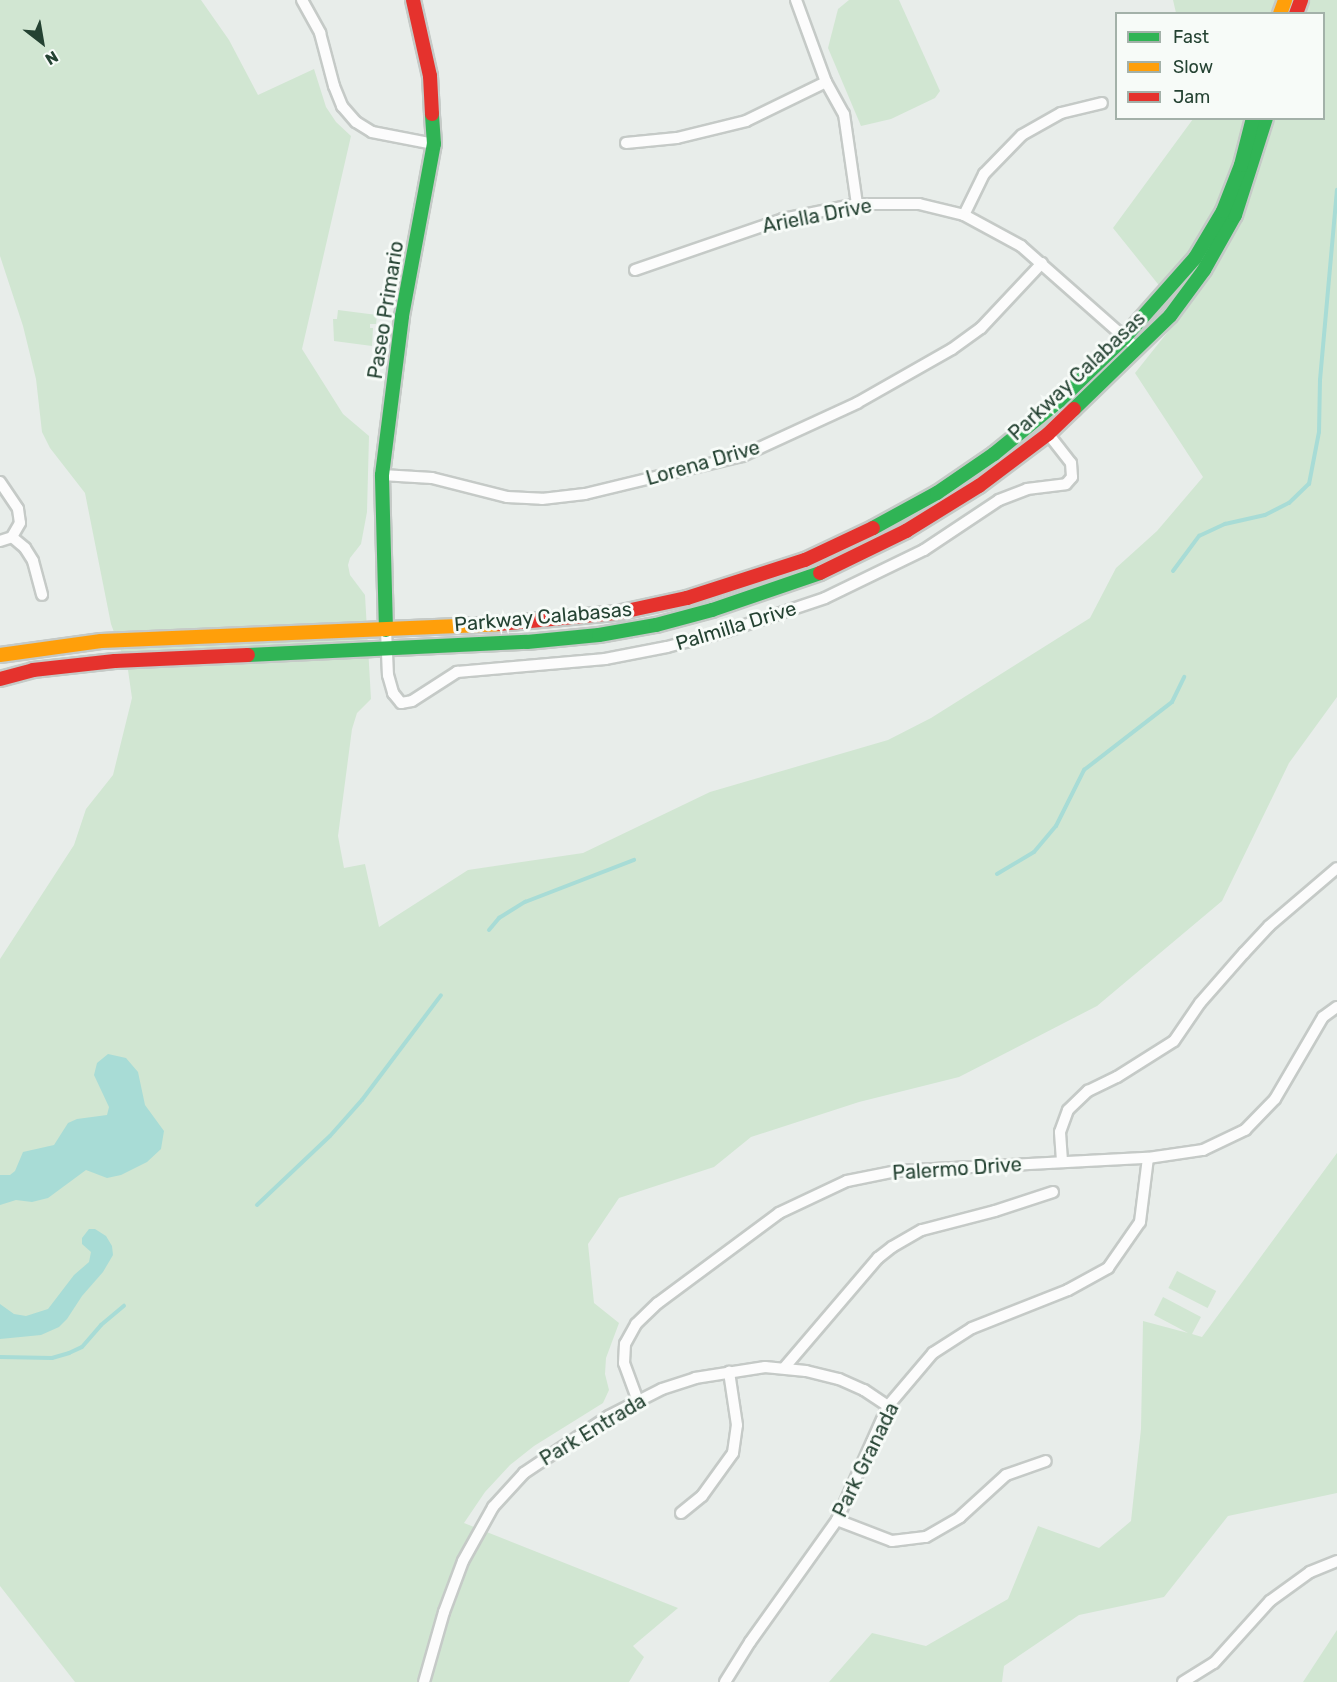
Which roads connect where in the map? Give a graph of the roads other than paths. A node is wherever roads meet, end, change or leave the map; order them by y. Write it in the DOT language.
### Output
graph roads {
  1 [pos="302,0"];
  2 [pos="413,0"];
  3 [pos="796,0"];
  4 [pos="826,82"];
  5 [pos="1102,103"];
  6 [pos="1252,120"];
  7 [pos="1265,120"];
  8 [pos="626,143"];
  9 [pos="434,144"];
  10 [pos="857,204"];
  11 [pos="964,215"];
  12 [pos="1042,263"];
  13 [pos="635,270"];
  14 [pos="1124,338"];
  15 [pos="1138,349"];
  16 [pos="1038,420"];
  17 [pos="1048,434"];
  18 [pos="382,475"];
  19 [pos="0,482"];
  20 [pos="12,537"];
  21 [pos="0,541"];
  22 [pos="42,595"];
  23 [pos="386,630"];
  24 [pos="387,647"];
  25 [pos="0,655"];
  26 [pos="0,679"];
  27 [pos="1337,868"];
  28 [pos="1337,1006"];
  29 [pos="1148,1158"];
  30 [pos="1062,1161"];
  31 [pos="1053,1192"];
  32 [pos="784,1368"];
  33 [pos="729,1372"];
  34 [pos="638,1401"];
  35 [pos="888,1406"];
  36 [pos="1046,1461"];
  37 [pos="681,1513"];
  38 [pos="837,1520"];
  39 [pos="1337,1560"];
  40 [pos="424,1682"];
  41 [pos="725,1682"];
  42 [pos="1183,1682"];
  1 -- 9 [label="street"];
  2 -- 9 [label="street, Paseo Primario"];
  3 -- 4 [label="street"];
  4 -- 8 [label="street"];
  4 -- 10 [label="street"];
  5 -- 11 [label="street"];
  6 -- 14 [label="street, Parkway Calabasas"];
  7 -- 15 [label="street, Parkway Calabasas"];
  9 -- 18 [label="street, Paseo Primario"];
  10 -- 11 [label="street, Ariella Drive"];
  10 -- 13 [label="street, Ariella Drive"];
  11 -- 12 [label="street, Ariella Drive"];
  12 -- 14 [label="street, Ariella Drive"];
  12 -- 18 [label="street, Lorena Drive"];
  14 -- 15 [label="street, Ariella Drive"];
  14 -- 16 [label="street, Parkway Calabasas"];
  15 -- 17 [label="street, Parkway Calabasas"];
  16 -- 17 [label="street"];
  16 -- 23 [label="street, Parkway Calabasas"];
  17 -- 24 [label="street, Parkway Calabasas"];
  17 -- 24 [label="street, Palmilla Drive"];
  18 -- 23 [label="street, Paseo Primario"];
  19 -- 20 [label="street"];
  20 -- 21 [label="street"];
  20 -- 22 [label="street"];
  23 -- 24 [label="street, Palmilla Drive"];
  23 -- 25 [label="street, Parkway Calabasas"];
  24 -- 26 [label="street, Parkway Calabasas"];
  27 -- 30 [label="street"];
  28 -- 29 [label="street, Palermo Drive"];
  29 -- 30 [label="street, Palermo Drive"];
  29 -- 35 [label="street, Park Granada"];
  30 -- 34 [label="street, Palermo Drive"];
  31 -- 32 [label="street"];
  32 -- 33 [label="street, Park Entrada"];
  32 -- 35 [label="street, Park Entrada"];
  33 -- 34 [label="street, Park Entrada"];
  33 -- 37 [label="street"];
  34 -- 40 [label="street, Park Entrada"];
  35 -- 38 [label="street, Park Granada"];
  36 -- 38 [label="street"];
  38 -- 41 [label="street, Park Granada"];
  39 -- 42 [label="street"];
}
